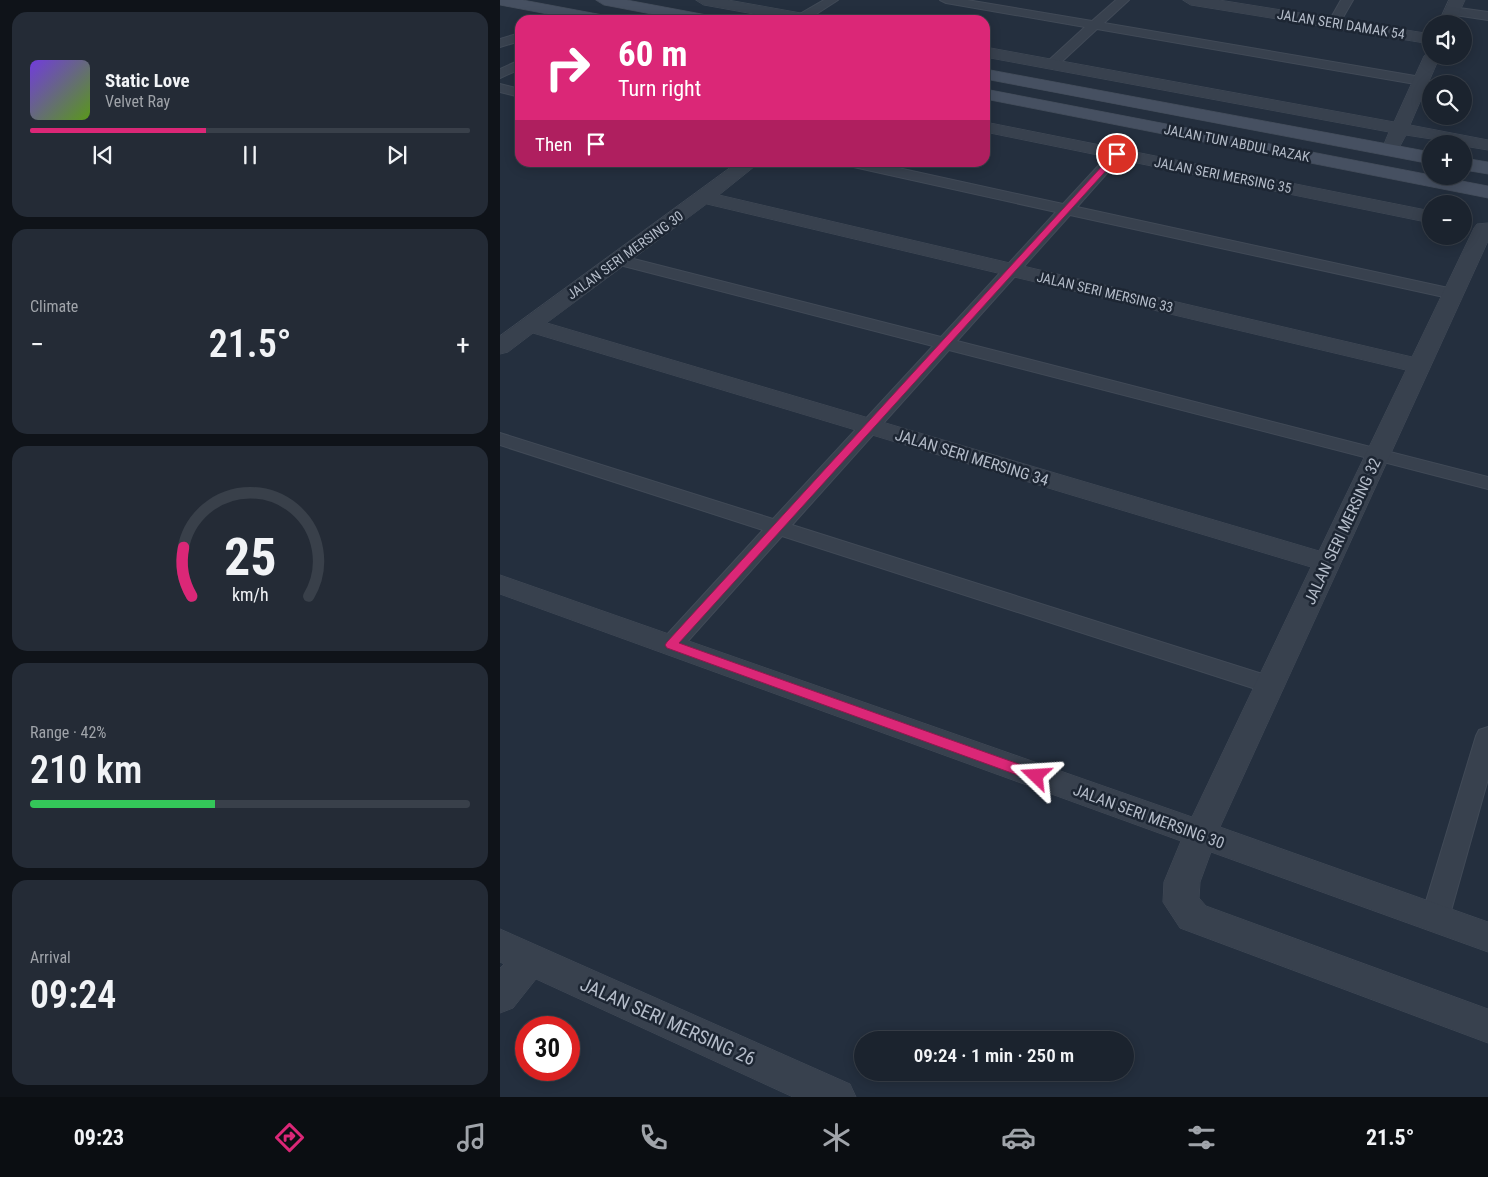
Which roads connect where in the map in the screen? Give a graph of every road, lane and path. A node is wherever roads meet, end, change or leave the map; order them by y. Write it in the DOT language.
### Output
graph roads {
  1 [pos="500,0"];
  2 [pos="604,0"];
  3 [pos="704,0"];
  4 [pos="832,0"];
  5 [pos="946,0"];
  6 [pos="1123,0"];
  7 [pos="1192,0"];
  8 [pos="1347,0"];
  9 [pos="1242,4"];
  10 [pos="1452,12"];
  11 [pos="577,15"];
  12 [pos="682,15"];
  13 [pos="785,15"];
  14 [pos="812,15"];
  15 [pos="1488,16"];
  16 [pos="1334,23"];
  17 [pos="1095,25"];
  18 [pos="515,38"];
  19 [pos="1422,38"];
  20 [pos="500,43"];
  21 [pos="990,53"];
  22 [pos="1052,64"];
  23 [pos="1428,65"];
  24 [pos="515,66"];
  25 [pos="500,74"];
  26 [pos="990,75"];
  27 [pos="1421,81"];
  28 [pos="500,88"];
  29 [pos="1060,89"];
  30 [pos="515,92"];
  31 [pos="990,95"];
  32 [pos="1118,120"];
  33 [pos="1400,128"];
  34 [pos="990,129"];
  35 [pos="1488,144"];
  36 [pos="1390,150"];
  37 [pos="1117,154"];
  38 [pos="1422,156"];
  39 [pos="1472,165"];
  40 [pos="744,167"];
  41 [pos="872,167"];
  42 [pos="1488,168"];
  43 [pos="1488,192"];
  44 [pos="704,197"];
  45 [pos="1067,210"];
  46 [pos="1422,215"];
  47 [pos="1479,226"];
  48 [pos="618,260"];
  49 [pos="1012,270"];
  50 [pos="1453,294"];
  51 [pos="530,325"];
  52 [pos="944,344"];
  53 [pos="500,347"];
  54 [pos="1419,366"];
  55 [pos="870,426"];
  56 [pos="500,438"];
  57 [pos="1378,455"];
  58 [pos="1488,483"];
  59 [pos="778,527"];
  60 [pos="1328,563"];
  61 [pos="500,584"];
  62 [pos="671,645"];
  63 [pos="1270,685"];
  64 [pos="1488,736"];
  65 [pos="1200,835"];
  66 [pos="1436,918"];
  67 [pos="1488,937"];
  68 [pos="515,952"];
  69 [pos="500,996"];
  70 [pos="1488,1026"];
  71 [pos="836,1097"];
  1 -- 11 [label="main road"];
  2 -- 12 [label="main road"];
  3 -- 13 [label="street"];
  4 -- 14 [label="lane"];
  5 -- 17 [label="lane"];
  6 -- 17 [label="lane"];
  7 -- 9 [label="street, JALAN SERI DAMAK 54"];
  8 -- 16 [label="lane"];
  9 -- 16 [label="street, JALAN SERI DAMAK 54"];
  10 -- 15 [label="lane"];
  16 -- 19 [label="street, JALAN SERI DAMAK 54"];
  17 -- 22 [label="lane"];
  17 -- 27 [label="lane"];
  18 -- 20 [label="lane"];
  21 -- 22 [label="street"];
  22 -- 33 [label="street"];
  23 -- 27 [label="street"];
  24 -- 25 [label="lane"];
  26 -- 29 [label="main road, JALAN TUN ABDUL RAZAK"];
  27 -- 33 [label="street"];
  28 -- 30 [label="lane"];
  29 -- 32 [label="main road"];
  29 -- 36 [label="main road, JALAN TUN ABDUL RAZAK"];
  31 -- 32 [label="main road, JALAN TUN ABDUL RAZAK"];
  32 -- 43 [label="main road, JALAN TUN ABDUL RAZAK"];
  33 -- 35 [label="street"];
  33 -- 36 [label="street"];
  34 -- 37 [label="street, JALAN SERI MERSING 35"];
  36 -- 38 [label="main road, JALAN TUN ABDUL RAZAK"];
  37 -- 45 [label="lane"];
  37 -- 46 [label="street, JALAN SERI MERSING 35"];
  39 -- 42 [label="main road"];
  40 -- 44 [label="street, JALAN SERI MERSING 30"];
  41 -- 45 [label="lane"];
  44 -- 48 [label="street, JALAN SERI MERSING 30"];
  44 -- 49 [label="street, JALAN SERI MERSING 33"];
  45 -- 49 [label="lane"];
  45 -- 50 [label="lane"];
  47 -- 50 [label="street, JALAN SERI MERSING 32"];
  48 -- 51 [label="street, JALAN SERI MERSING 30"];
  48 -- 52 [label="lane"];
  49 -- 52 [label="lane"];
  49 -- 54 [label="street, JALAN SERI MERSING 33"];
  50 -- 54 [label="street, JALAN SERI MERSING 32"];
  51 -- 53 [label="street, JALAN SERI MERSING 30"];
  51 -- 55 [label="street, JALAN SERI MERSING 34"];
  52 -- 55 [label="lane"];
  52 -- 57 [label="lane"];
  54 -- 57 [label="street, JALAN SERI MERSING 32"];
  55 -- 59 [label="lane"];
  55 -- 60 [label="street, JALAN SERI MERSING 34"];
  56 -- 59 [label="lane"];
  57 -- 58 [label="lane"];
  57 -- 60 [label="street, JALAN SERI MERSING 32"];
  59 -- 62 [label="lane"];
  59 -- 63 [label="lane"];
  60 -- 63 [label="street, JALAN SERI MERSING 32"];
  61 -- 62 [label="street, JALAN SERI MERSING 30"];
  62 -- 65 [label="street, JALAN SERI MERSING 30"];
  63 -- 65 [label="street, JALAN SERI MERSING 32"];
  64 -- 66 [label="lane"];
  65 -- 66 [label="street, JALAN SERI MERSING 30"];
  65 -- 70 [label="street, JALAN SERI MERSING 32"];
  66 -- 67 [label="street, JALAN SERI MERSING 30"];
  68 -- 69 [label="street"];
  68 -- 71 [label="street, JALAN SERI MERSING 26"];
}
